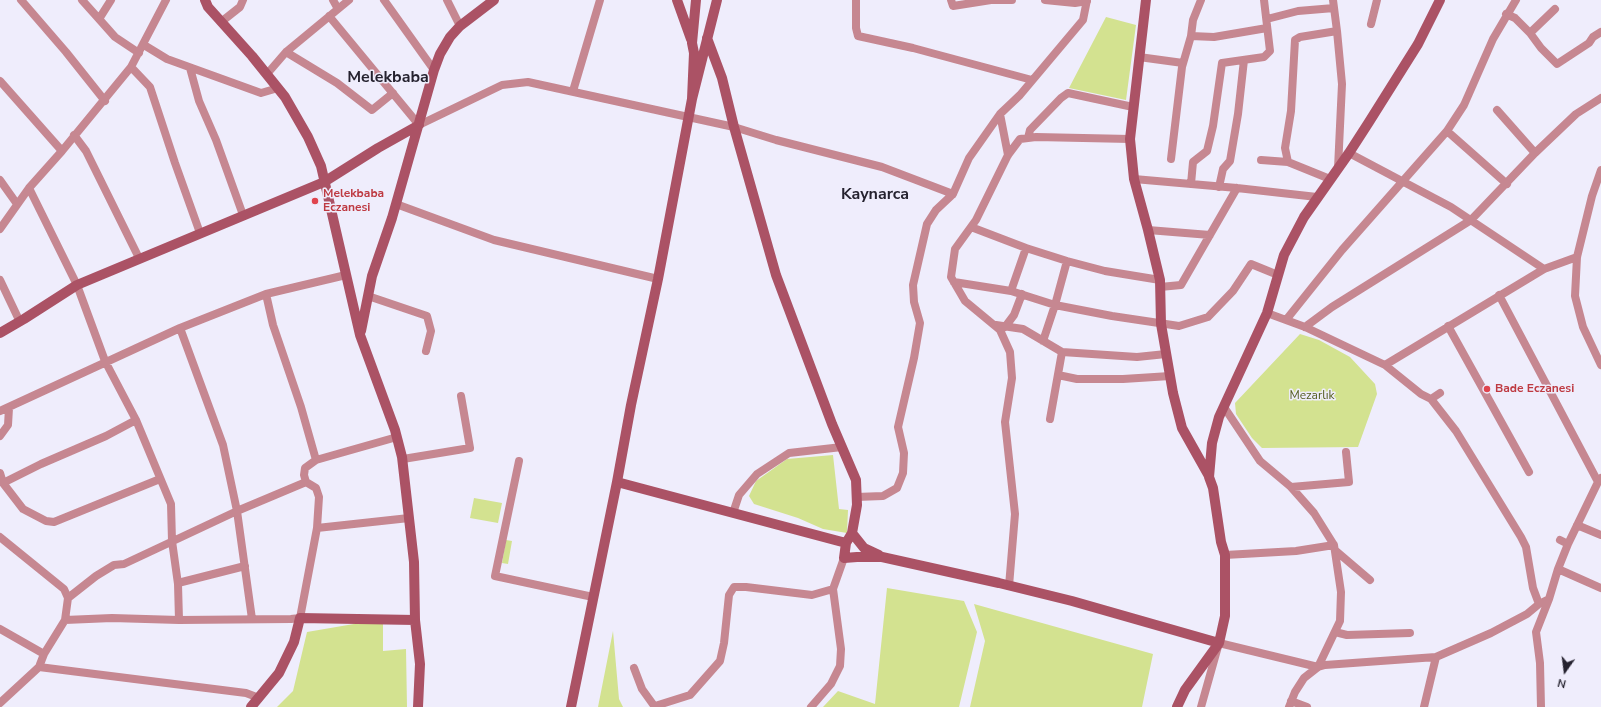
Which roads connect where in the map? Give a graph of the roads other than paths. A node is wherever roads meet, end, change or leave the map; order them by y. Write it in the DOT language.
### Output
graph roads {
  1 [pos="21,0"];
  2 [pos="82,0"];
  3 [pos="111,0"];
  4 [pos="166,0"];
  5 [pos="206,0"];
  6 [pos="250,0"];
  7 [pos="333,0"];
  8 [pos="349,0"];
  9 [pos="384,0"];
  10 [pos="447,0"];
  11 [pos="494,0"];
  12 [pos="600,0"];
  13 [pos="677,0"];
  14 [pos="696,0"];
  15 [pos="718,0"];
  16 [pos="856,0"];
  17 [pos="951,0"];
  18 [pos="1012,0"];
  19 [pos="1046,0"];
  20 [pos="1146,0"];
  21 [pos="1201,0"];
  22 [pos="1264,0"];
  23 [pos="1377,0"];
  24 [pos="1440,0"];
  25 [pos="1516,0"];
  26 [pos="1087,1"];
  27 [pos="241,4"];
  28 [pos="1334,4"];
  29 [pos="338,9"];
  30 [pos="1556,9"];
  31 [pos="1506,14"];
  32 [pos="329,16"];
  33 [pos="99,19"];
  34 [pos="1267,19"];
  35 [pos="221,22"];
  36 [pos="1372,24"];
  37 [pos="460,26"];
  38 [pos="1267,28"];
  39 [pos="1337,31"];
  40 [pos="1601,32"];
  41 [pos="1530,33"];
  42 [pos="1191,36"];
  43 [pos="707,38"];
  44 [pos="692,43"];
  45 [pos="144,45"];
  46 [pos="286,52"];
  47 [pos="139,53"];
  48 [pos="1139,57"];
  49 [pos="1244,60"];
  50 [pos="1183,63"];
  51 [pos="131,67"];
  52 [pos="190,68"];
  53 [pos="434,70"];
  54 [pos="267,74"];
  55 [pos="1032,80"];
  56 [pos="0,81"];
  57 [pos="278,88"];
  58 [pos="573,91"];
  59 [pos="393,93"];
  60 [pos="1601,98"];
  61 [pos="692,99"];
  62 [pos="105,101"];
  63 [pos="1133,107"];
  64 [pos="1497,110"];
  65 [pos="1000,114"];
  66 [pos="689,117"];
  67 [pos="419,125"];
  68 [pos="734,127"];
  69 [pos="1447,131"];
  70 [pos="74,135"];
  71 [pos="1028,138"];
  72 [pos="1130,139"];
  73 [pos="62,150"];
  74 [pos="1349,153"];
  75 [pos="1536,153"];
  76 [pos="1008,155"];
  77 [pos="1171,159"];
  78 [pos="1261,160"];
  79 [pos="1288,162"];
  80 [pos="1338,168"];
  81 [pos="1601,170"];
  82 [pos="1330,178"];
  83 [pos="1134,179"];
  84 [pos="0,180"];
  85 [pos="1403,181"];
  86 [pos="324,182"];
  87 [pos="1191,184"];
  88 [pos="1507,184"];
  89 [pos="1219,187"];
  90 [pos="29,188"];
  91 [pos="1237,188"];
  92 [pos="953,194"];
  93 [pos="1317,197"];
  94 [pos="17,204"];
  95 [pos="396,204"];
  96 [pos="243,215"];
  97 [pos="1471,220"];
  98 [pos="971,227"];
  99 [pos="0,229"];
  100 [pos="1148,230"];
  101 [pos="200,233"];
  102 [pos="1210,235"];
  103 [pos="1026,248"];
  104 [pos="139,258"];
  105 [pos="1577,258"];
  106 [pos="1066,261"];
  107 [pos="1544,269"];
  108 [pos="346,275"];
  109 [pos="1278,276"];
  110 [pos="658,279"];
  111 [pos="0,280"];
  112 [pos="954,282"];
  113 [pos="1160,283"];
  114 [pos="77,285"];
  115 [pos="1011,291"];
  116 [pos="266,294"];
  117 [pos="1022,294"];
  118 [pos="1499,295"];
  119 [pos="368,296"];
  120 [pos="1055,305"];
  121 [pos="1267,313"];
  122 [pos="1286,320"];
  123 [pos="20,322"];
  124 [pos="1161,324"];
  125 [pos="995,325"];
  126 [pos="1448,326"];
  127 [pos="1005,327"];
  128 [pos="1305,327"];
  129 [pos="180,328"];
  130 [pos="0,333"];
  131 [pos="360,335"];
  132 [pos="1043,341"];
  133 [pos="426,351"];
  134 [pos="1062,352"];
  135 [pos="1166,354"];
  136 [pos="105,362"];
  137 [pos="1385,365"];
  138 [pos="1601,365"];
  139 [pos="1058,375"];
  140 [pos="1170,376"];
  141 [pos="1440,393"];
  142 [pos="461,396"];
  143 [pos="1431,399"];
  144 [pos="1224,406"];
  145 [pos="9,408"];
  146 [pos="0,411"];
  147 [pos="1050,419"];
  148 [pos="136,420"];
  149 [pos="0,436"];
  150 [pos="397,437"];
  151 [pos="842,447"];
  152 [pos="1346,452"];
  153 [pos="403,459"];
  154 [pos="316,460"];
  155 [pos="519,461"];
  156 [pos="1528,472"];
  157 [pos="0,473"];
  158 [pos="1209,477"];
  159 [pos="160,478"];
  160 [pos="1600,480"];
  161 [pos="306,482"];
  162 [pos="617,482"];
  163 [pos="3,483"];
  164 [pos="1291,487"];
  165 [pos="856,497"];
  166 [pos="237,511"];
  167 [pos="733,513"];
  168 [pos="410,518"];
  169 [pos="1577,525"];
  170 [pos="317,528"];
  171 [pos="852,533"];
  172 [pos="1601,535"];
  173 [pos="0,537"];
  174 [pos="1560,540"];
  175 [pos="172,541"];
  176 [pos="846,544"];
  177 [pos="1568,544"];
  178 [pos="1335,548"];
  179 [pos="1226,555"];
  180 [pos="882,557"];
  181 [pos="844,558"];
  182 [pos="245,566"];
  183 [pos="1558,569"];
  184 [pos="1370,580"];
  185 [pos="178,583"];
  186 [pos="1009,586"];
  187 [pos="1601,588"];
  188 [pos="833,589"];
  189 [pos="593,597"];
  190 [pos="68,598"];
  191 [pos="1549,599"];
  192 [pos="1539,604"];
  193 [pos="300,618"];
  194 [pos="252,619"];
  195 [pos="65,620"];
  196 [pos="179,620"];
  197 [pos="415,620"];
  198 [pos="0,629"];
  199 [pos="1335,632"];
  200 [pos="1410,633"];
  201 [pos="1219,643"];
  202 [pos="44,654"];
  203 [pos="1436,657"];
  204 [pos="39,667"];
  205 [pos="1318,667"];
  206 [pos="634,668"];
  207 [pos="260,698"];
  208 [pos="1,700"];
  209 [pos="1290,704"];
  210 [pos="251,707"];
  211 [pos="418,707"];
  212 [pos="571,707"];
  213 [pos="655,707"];
  214 [pos="811,707"];
  215 [pos="1176,707"];
  216 [pos="1201,707"];
  217 [pos="1307,707"];
  218 [pos="1424,707"];
  219 [pos="1541,707"];
  1 -- 62 [label="street"];
  2 -- 33 [label="street"];
  3 -- 33 [label="street"];
  4 -- 45 [label="street"];
  5 -- 35 [label="street"];
  6 -- 27 [label="street"];
  7 -- 29 [label="street"];
  8 -- 29 [label="street"];
  9 -- 53 [label="street"];
  10 -- 37 [label="street"];
  11 -- 37 [label="street"];
  12 -- 58 [label="street"];
  13 -- 44 [label="street"];
  14 -- 44 [label="street"];
  15 -- 43 [label="street"];
  16 -- 55 [label="street"];
  17 -- 18 [label="street"];
  19 -- 26 [label="street"];
  20 -- 48 [label="street"];
  21 -- 42 [label="street"];
  22 -- 34 [label="street"];
  23 -- 36 [label="street"];
  24 -- 74 [label="street"];
  25 -- 31 [label="street"];
  26 -- 55 [label="street"];
  27 -- 35 [label="street"];
  28 -- 34 [label="street"];
  28 -- 39 [label="street"];
  29 -- 32 [label="street"];
  30 -- 41 [label="street"];
  31 -- 41 [label="street"];
  31 -- 69 [label="street"];
  32 -- 46 [label="street"];
  32 -- 59 [label="street"];
  33 -- 47 [label="street"];
  34 -- 38 [label="street"];
  35 -- 54 [label="street"];
  37 -- 53 [label="street"];
  38 -- 42 [label="street"];
  38 -- 49 [label="street"];
  39 -- 79 [label="street"];
  39 -- 80 [label="street"];
  40 -- 41 [label="street"];
  42 -- 50 [label="street"];
  43 -- 61 [label="street"];
  43 -- 68 [label="street"];
  44 -- 61 [label="street"];
  45 -- 47 [label="street"];
  45 -- 52 [label="street"];
  46 -- 54 [label="street"];
  46 -- 59 [label="street"];
  47 -- 51 [label="street"];
  48 -- 50 [label="street"];
  48 -- 63 [label="street"];
  49 -- 87 [label="street"];
  49 -- 89 [label="street"];
  50 -- 77 [label="street"];
  51 -- 62 [label="street"];
  51 -- 101 [label="street"];
  52 -- 57 [label="street"];
  52 -- 96 [label="street"];
  53 -- 67 [label="street"];
  54 -- 57 [label="street"];
  55 -- 65 [label="street"];
  56 -- 73 [label="street"];
  57 -- 86 [label="street"];
  58 -- 66 [label="street"];
  58 -- 67 [label="street"];
  59 -- 67 [label="street"];
  60 -- 75 [label="street"];
  61 -- 66 [label="street"];
  62 -- 70 [label="street"];
  63 -- 71 [label="street"];
  63 -- 72 [label="street"];
  64 -- 75 [label="street"];
  65 -- 76 [label="street"];
  65 -- 92 [label="street"];
  66 -- 68 [label="street"];
  66 -- 110 [label="street"];
  67 -- 86 [label="street"];
  67 -- 95 [label="street"];
  68 -- 92 [label="street"];
  68 -- 151 [label="street"];
  69 -- 85 [label="street"];
  69 -- 88 [label="street"];
  70 -- 73 [label="street"];
  70 -- 104 [label="street"];
  71 -- 72 [label="street"];
  71 -- 76 [label="street"];
  72 -- 83 [label="street"];
  73 -- 90 [label="street"];
  74 -- 80 [label="street"];
  74 -- 85 [label="street"];
  75 -- 88 [label="street"];
  76 -- 98 [label="street"];
  78 -- 79 [label="street"];
  79 -- 82 [label="street"];
  80 -- 82 [label="street"];
  81 -- 105 [label="street"];
  82 -- 93 [label="street"];
  83 -- 87 [label="street"];
  83 -- 100 [label="street"];
  84 -- 94 [label="street"];
  85 -- 97 [label="street"];
  85 -- 122 [label="street"];
  86 -- 96 [label="street"];
  86 -- 108 [label="street"];
  87 -- 89 [label="street"];
  88 -- 97 [label="street"];
  89 -- 91 [label="street"];
  90 -- 94 [label="street"];
  90 -- 114 [label="street"];
  91 -- 93 [label="street"];
  91 -- 102 [label="street"];
  92 -- 165 [label="street"];
  93 -- 109 [label="street"];
  94 -- 99 [label="street"];
  95 -- 110 [label="street"];
  95 -- 119 [label="street"];
  96 -- 101 [label="street"];
  97 -- 107 [label="street"];
  97 -- 128 [label="street"];
  98 -- 103 [label="street"];
  98 -- 112 [label="street"];
  100 -- 102 [label="street"];
  100 -- 113 [label="street"];
  101 -- 104 [label="street"];
  102 -- 113 [label="street"];
  103 -- 106 [label="street"];
  103 -- 115 [label="street"];
  104 -- 114 [label="street"];
  105 -- 107 [label="street"];
  105 -- 138 [label="street"];
  106 -- 113 [label="street"];
  106 -- 120 [label="street"];
  107 -- 118 [label="street"];
  108 -- 116 [label="street"];
  108 -- 131 [label="street"];
  109 -- 121 [label="street"];
  109 -- 124 [label="street"];
  110 -- 162 [label="street"];
  111 -- 123 [label="street"];
  112 -- 115 [label="street"];
  112 -- 125 [label="street"];
  113 -- 124 [label="street"];
  114 -- 123 [label="street"];
  114 -- 136 [label="street"];
  115 -- 117 [label="street"];
  116 -- 129 [label="street"];
  116 -- 154 [label="street"];
  117 -- 120 [label="street"];
  117 -- 127 [label="street"];
  118 -- 126 [label="street"];
  118 -- 160 [label="street"];
  119 -- 131 [label="street"];
  119 -- 133 [label="street"];
  120 -- 124 [label="street"];
  120 -- 132 [label="street"];
  121 -- 122 [label="street"];
  121 -- 144 [label="street"];
  122 -- 128 [label="street"];
  123 -- 130 [label="street"];
  124 -- 135 [label="street"];
  125 -- 127 [label="street"];
  125 -- 186 [label="street"];
  126 -- 137 [label="street"];
  126 -- 156 [label="street"];
  127 -- 132 [label="street"];
  128 -- 137 [label="street"];
  129 -- 136 [label="street"];
  129 -- 166 [label="street"];
  131 -- 150 [label="street"];
  132 -- 134 [label="street"];
  134 -- 135 [label="street"];
  134 -- 139 [label="street"];
  135 -- 140 [label="street"];
  136 -- 145 [label="street"];
  136 -- 148 [label="street"];
  137 -- 143 [label="street"];
  139 -- 140 [label="street"];
  139 -- 147 [label="street"];
  140 -- 158 [label="street"];
  141 -- 143 [label="street"];
  142 -- 153 [label="street"];
  143 -- 192 [label="street"];
  144 -- 158 [label="street"];
  144 -- 164 [label="street"];
  145 -- 146 [label="street"];
  145 -- 149 [label="street"];
  148 -- 159 [label="street"];
  148 -- 163 [label="street"];
  150 -- 153 [label="street"];
  150 -- 154 [label="street"];
  151 -- 165 [label="street"];
  151 -- 167 [label="street"];
  152 -- 164 [label="street"];
  153 -- 168 [label="street"];
  154 -- 161 [label="street"];
  155 -- 189 [label="street"];
  157 -- 163 [label="street"];
  158 -- 179 [label="street"];
  159 -- 163 [label="street"];
  159 -- 175 [label="street"];
  160 -- 169 [label="street"];
  161 -- 166 [label="street"];
  161 -- 170 [label="street"];
  162 -- 167 [label="street"];
  162 -- 189 [label="street"];
  164 -- 178 [label="street"];
  165 -- 171 [label="street"];
  166 -- 175 [label="street"];
  166 -- 182 [label="street"];
  167 -- 176 [label="street"];
  168 -- 170 [label="street"];
  168 -- 197 [label="street"];
  169 -- 172 [label="street"];
  169 -- 177 [label="street"];
  170 -- 193 [label="street"];
  171 -- 176 [label="street"];
  171 -- 180 [label="street"];
  173 -- 190 [label="street"];
  174 -- 177 [label="street"];
  175 -- 185 [label="street"];
  175 -- 190 [label="street"];
  176 -- 181 [label="street"];
  177 -- 183 [label="street"];
  178 -- 179 [label="street"];
  178 -- 184 [label="street"];
  178 -- 199 [label="street"];
  179 -- 201 [label="street"];
  180 -- 181 [label="street"];
  180 -- 186 [label="street"];
  181 -- 188 [label="street"];
  182 -- 185 [label="street"];
  182 -- 194 [label="street"];
  183 -- 187 [label="street"];
  183 -- 191 [label="street"];
  185 -- 196 [label="street"];
  186 -- 201 [label="street"];
  188 -- 213 [label="street"];
  188 -- 214 [label="street"];
  189 -- 212 [label="street"];
  190 -- 195 [label="street"];
  191 -- 192 [label="street"];
  191 -- 219 [label="street"];
  192 -- 203 [label="street"];
  193 -- 194 [label="street"];
  193 -- 197 [label="street"];
  193 -- 207 [label="street"];
  194 -- 196 [label="street"];
  195 -- 196 [label="street"];
  195 -- 202 [label="street"];
  197 -- 211 [label="street"];
  198 -- 202 [label="street"];
  199 -- 200 [label="street"];
  199 -- 205 [label="street"];
  201 -- 205 [label="street"];
  201 -- 215 [label="street"];
  201 -- 216 [label="street"];
  202 -- 204 [label="street"];
  203 -- 205 [label="street"];
  203 -- 218 [label="street"];
  204 -- 207 [label="street"];
  204 -- 208 [label="street"];
  205 -- 209 [label="street"];
  206 -- 213 [label="street"];
  207 -- 210 [label="street"];
  209 -- 217 [label="street"];
}
